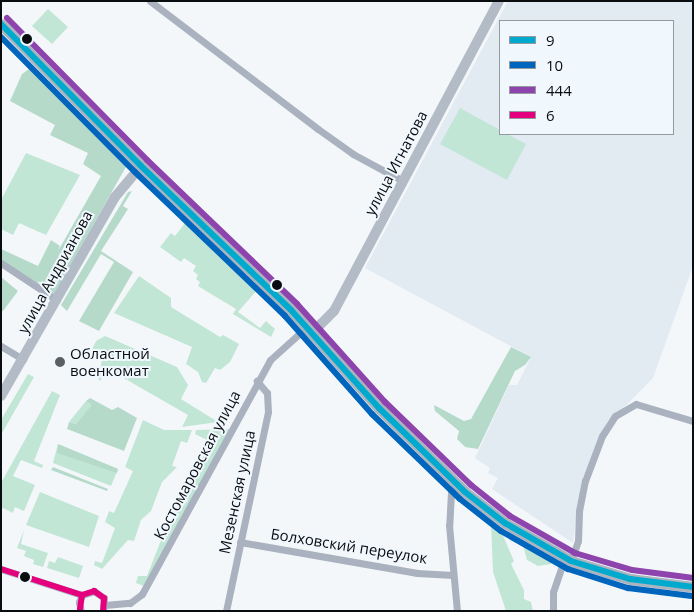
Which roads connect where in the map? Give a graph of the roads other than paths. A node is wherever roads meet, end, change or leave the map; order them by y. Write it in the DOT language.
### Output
graph roads {
  1 [pos="150,1"];
  2 [pos="498,1"];
  3 [pos="1,24"];
  4 [pos="141,166"];
  5 [pos="402,181"];
  6 [pos="1,263"];
  7 [pos="57,300"];
  8 [pos="312,333"];
  9 [pos="1,346"];
  10 [pos="23,359"];
  11 [pos="258,381"];
  12 [pos="1,396"];
  13 [pos="693,421"];
  14 [pos="456,484"];
  15 [pos="240,542"];
  16 [pos="568,560"];
  17 [pos="1,569"];
  18 [pos="453,575"];
  19 [pos="693,587"];
  20 [pos="82,595"];
  21 [pos="104,608"];
  22 [pos="81,611"];
  23 [pos="226,611"];
  24 [pos="457,611"];
  25 [pos="553,611"];
  1 -- 5 [label="street"];
  2 -- 5 [label="main road, улица Игнатова"];
  3 -- 4 [label="main road"];
  4 -- 7 [label="main road, улица Андрианова"];
  4 -- 8 [label="main road"];
  5 -- 8 [label="main road, улица Игнатова"];
  6 -- 7 [label="street"];
  7 -- 10 [label="main road, улица Андрианова"];
  8 -- 11 [label="street, Костомаровская улица"];
  8 -- 14 [label="main road"];
  9 -- 10 [label="street"];
  10 -- 12 [label="main road, улица Андрианова"];
  11 -- 15 [label="street, Мезенская улица"];
  11 -- 21 [label="street, Костомаровская улица"];
  13 -- 16 [label="street"];
  14 -- 16 [label="main road"];
  14 -- 18 [label="street"];
  15 -- 18 [label="street, Болховский переулок"];
  15 -- 23 [label="street, Мезенская улица"];
  16 -- 19 [label="main road"];
  16 -- 25 [label="street"];
  17 -- 20 [label="street"];
  18 -- 24 [label="street"];
  20 -- 21 [label="street"];
  20 -- 22 [label="street"];
}
